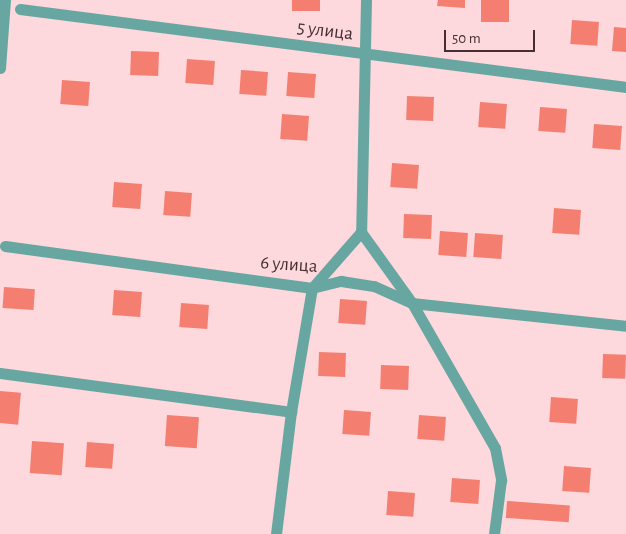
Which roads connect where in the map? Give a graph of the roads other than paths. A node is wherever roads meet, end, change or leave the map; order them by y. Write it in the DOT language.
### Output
graph roads {
  1 [pos="5,0"];
  2 [pos="366,0"];
  3 [pos="20,9"];
  4 [pos="363,53"];
  5 [pos="0,68"];
  6 [pos="626,87"];
  7 [pos="361,232"];
  8 [pos="5,246"];
  9 [pos="312,288"];
  10 [pos="412,303"];
  11 [pos="626,326"];
  12 [pos="0,373"];
  13 [pos="291,412"];
  14 [pos="276,534"];
  15 [pos="494,534"];
  1 -- 5 [label="street"];
  2 -- 4 [label="street"];
  3 -- 4 [label="street, 5 улица"];
  4 -- 6 [label="street, 5 улица"];
  4 -- 7 [label="street"];
  7 -- 9 [label="street"];
  7 -- 10 [label="street"];
  8 -- 9 [label="street, 6 улица"];
  9 -- 10 [label="street, 6 улица"];
  9 -- 13 [label="street"];
  10 -- 11 [label="street, 6 улица"];
  10 -- 15 [label="street"];
  12 -- 13 [label="street"];
  13 -- 14 [label="street"];
}
